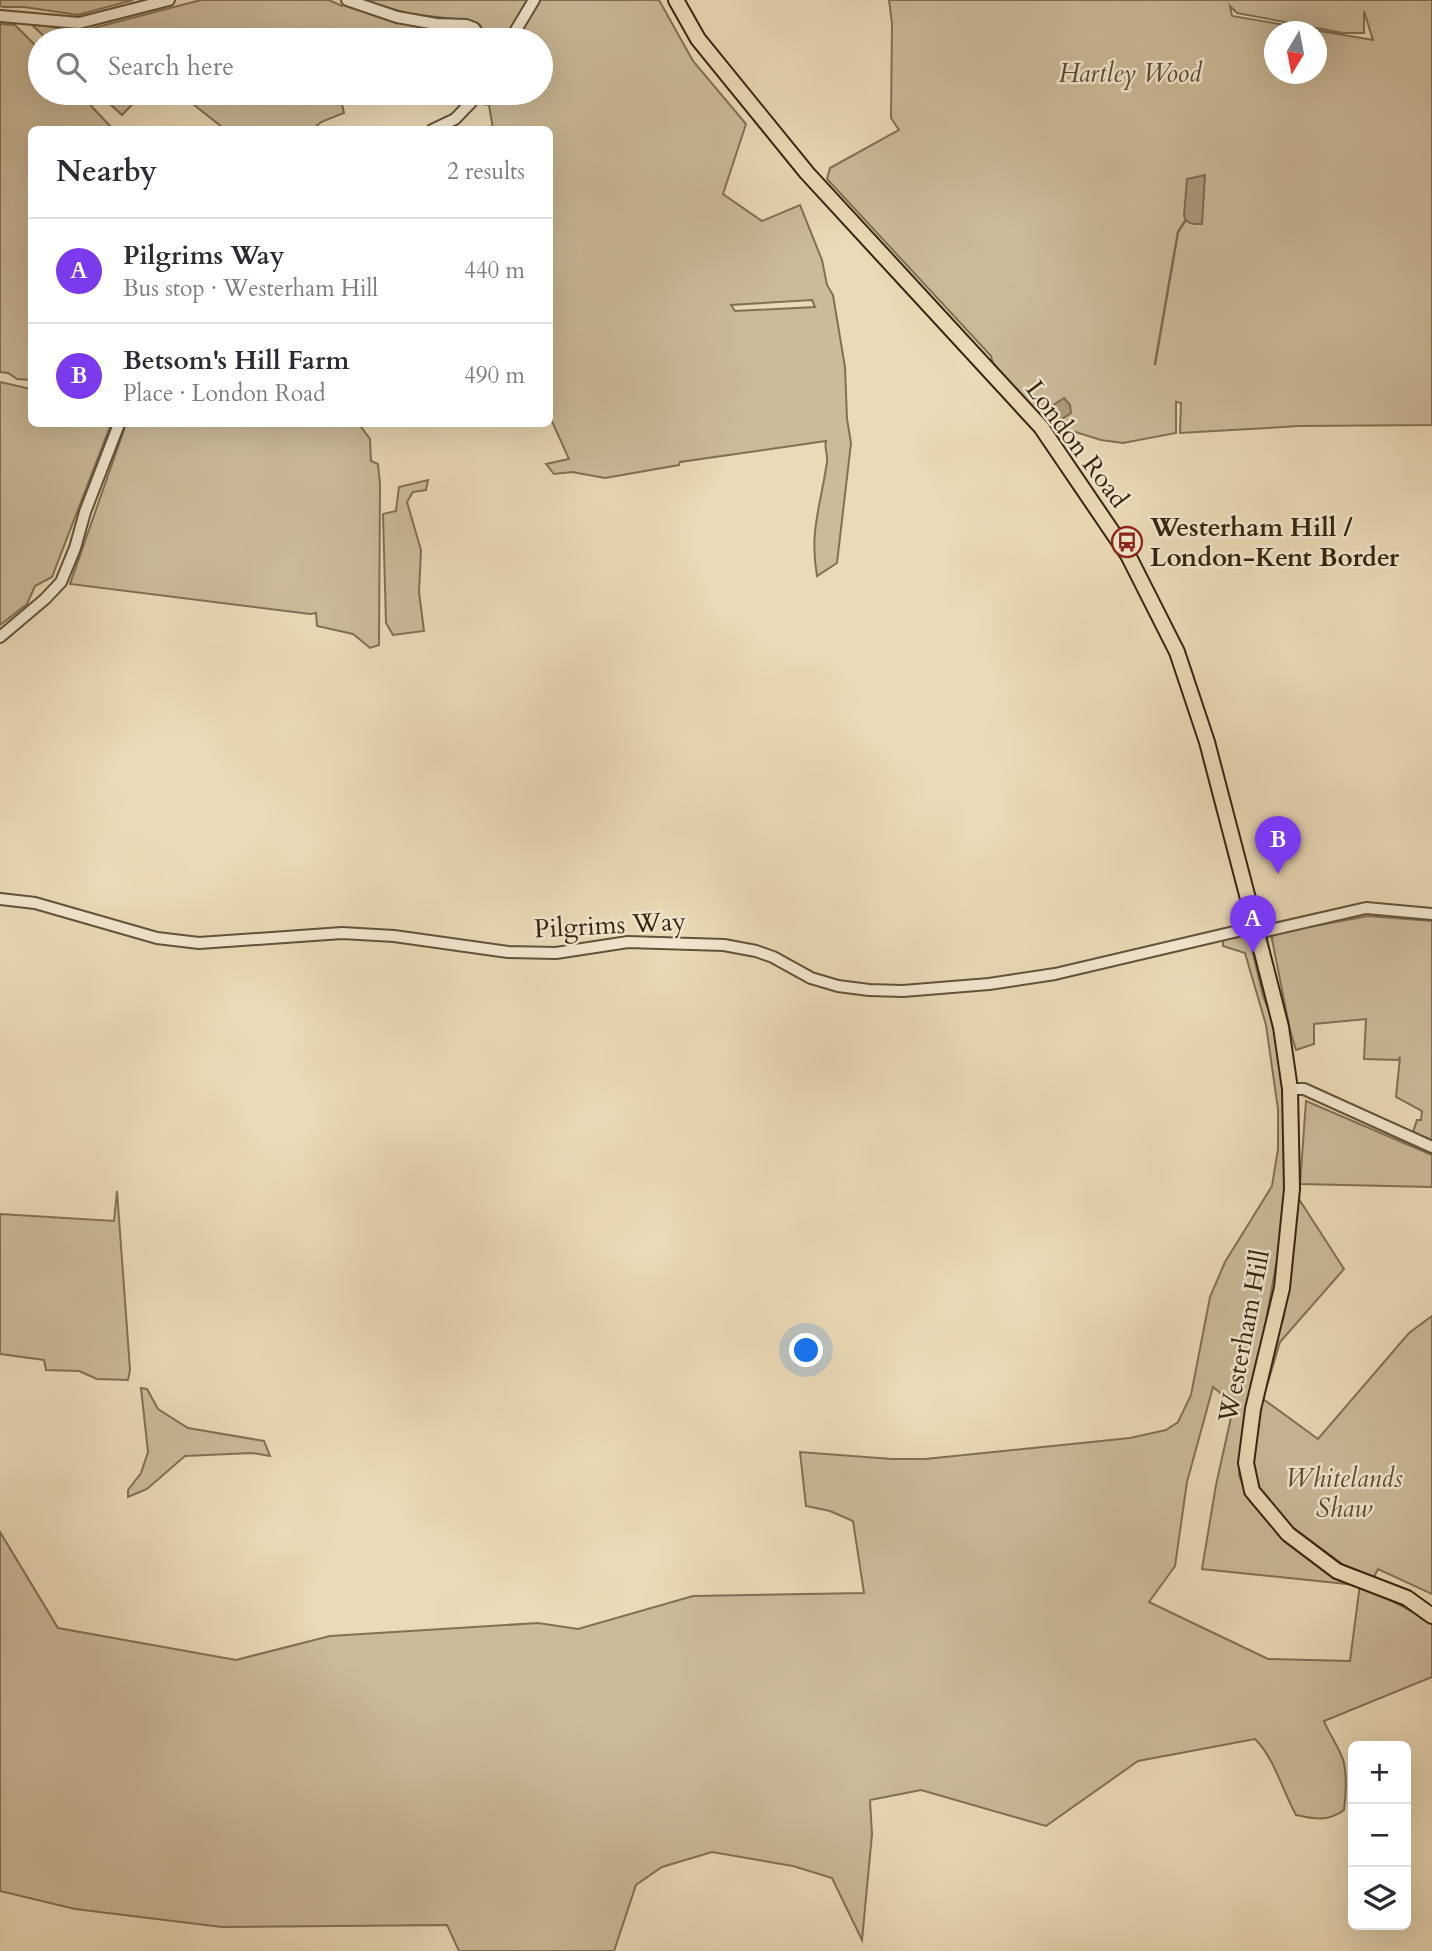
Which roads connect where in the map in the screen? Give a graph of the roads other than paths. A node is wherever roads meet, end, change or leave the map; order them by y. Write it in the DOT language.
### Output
graph roads {
  1 [pos="169,0"];
  2 [pos="347,0"];
  3 [pos="534,0"];
  4 [pos="676,0"];
  5 [pos="0,16"];
  6 [pos="474,28"];
  7 [pos="517,28"];
  8 [pos="468,105"];
  9 [pos="440,126"];
  10 [pos="118,427"];
  11 [pos="0,637"];
  12 [pos="0,899"];
  13 [pos="1432,914"];
  14 [pos="1256,930"];
  15 [pos="1290,1089"];
  16 [pos="1432,1147"];
  17 [pos="1432,1616"];
  1 -- 5 [label="street"];
  2 -- 6 [label="street"];
  3 -- 7 [label="street"];
  4 -- 14 [label="main road, London Road"];
  8 -- 9 [label="street"];
  10 -- 11 [label="street"];
  12 -- 14 [label="street, Pilgrims Way"];
  13 -- 14 [label="street, Pilgrims Way"];
  14 -- 15 [label="main road, Westerham Hill"];
  15 -- 16 [label="street"];
  15 -- 17 [label="main road, Westerham Hill"];
}
